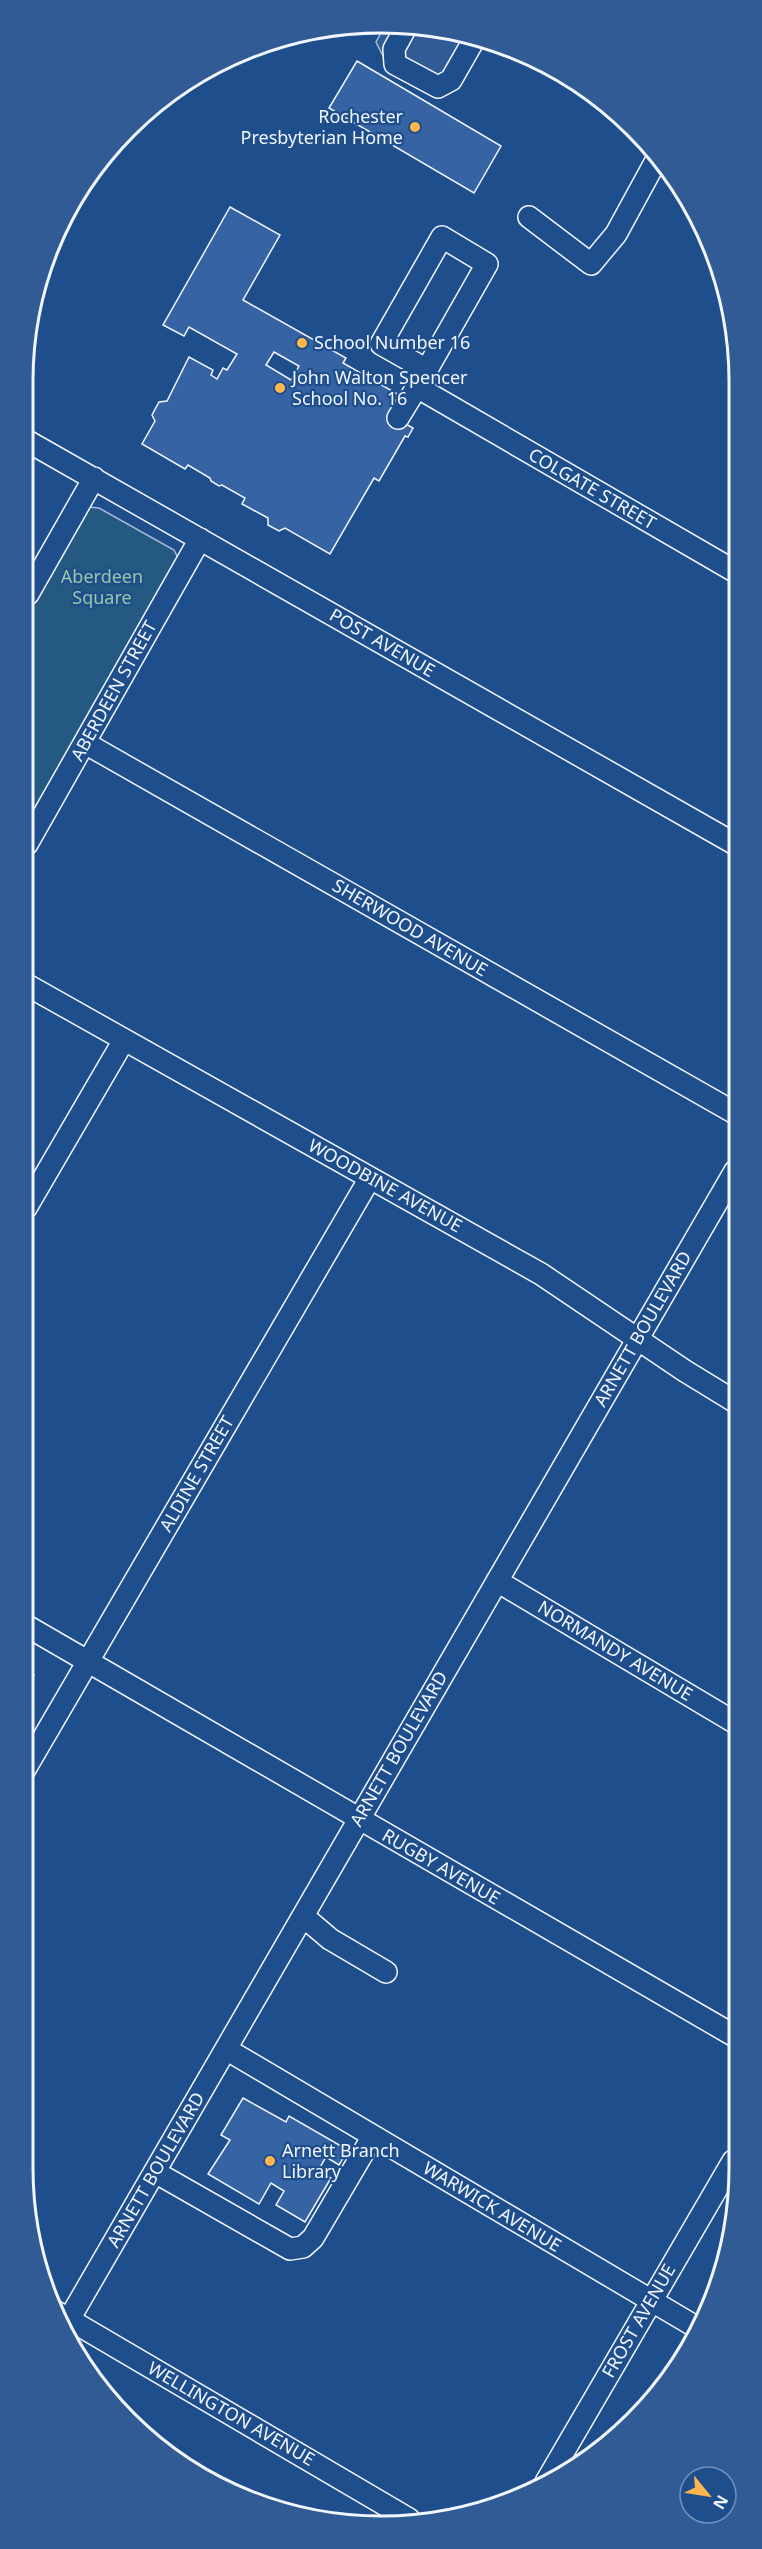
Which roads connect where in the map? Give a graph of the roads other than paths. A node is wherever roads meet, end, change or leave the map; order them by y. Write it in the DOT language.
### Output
graph roads {
  1 [pos="402,34"];
  2 [pos="471,45"];
  3 [pos="654,165"];
  4 [pos="529,217"];
  5 [pos="422,378"];
  6 [pos="398,418"];
  7 [pos="33,444"];
  8 [pos="94,478"];
  9 [pos="200,539"];
  10 [pos="729,568"];
  11 [pos="33,585"];
  12 [pos="85,743"];
  13 [pos="33,834"];
  14 [pos="729,841"];
  15 [pos="33,988"];
  16 [pos="124,1040"];
  17 [pos="729,1110"];
  18 [pos="370,1178"];
  19 [pos="729,1181"];
  20 [pos="33,1196"];
  21 [pos="638,1338"];
  22 [pos="729,1398"];
  23 [pos="497,1581"];
  24 [pos="33,1630"];
  25 [pos="87,1661"];
  26 [pos="729,1719"];
  27 [pos="33,1755"];
  28 [pos="358,1820"];
  29 [pos="303,1916"];
  30 [pos="386,1972"];
  31 [pos="729,2033"];
  32 [pos="226,2049"];
  33 [pos="372,2136"];
  34 [pos="729,2168"];
  35 [pos="155,2172"];
  36 [pos="651,2301"];
  37 [pos="65,2314"];
  38 [pos="70,2324"];
  39 [pos="692,2324"];
  40 [pos="553,2470"];
  41 [pos="402,2515"];
  1 -- 2 [label="street"];
  3 -- 4 [label="street"];
  5 -- 5 [label="street, COLGATE STREET"];
  5 -- 6 [label="street"];
  5 -- 10 [label="street, COLGATE STREET"];
  7 -- 8 [label="street, POST AVENUE"];
  8 -- 9 [label="street, POST AVENUE"];
  8 -- 11 [label="street"];
  9 -- 12 [label="street, ABERDEEN STREET"];
  9 -- 14 [label="street, POST AVENUE"];
  12 -- 13 [label="street, ABERDEEN STREET"];
  12 -- 17 [label="street, SHERWOOD AVENUE"];
  15 -- 16 [label="street, WOODBINE AVENUE"];
  16 -- 18 [label="street, WOODBINE AVENUE"];
  16 -- 20 [label="street"];
  18 -- 21 [label="street, WOODBINE AVENUE"];
  18 -- 25 [label="street, ALDINE STREET"];
  19 -- 21 [label="street, ARNETT BOULEVARD"];
  21 -- 22 [label="street, WOODBINE AVENUE"];
  21 -- 23 [label="street, ARNETT BOULEVARD"];
  23 -- 26 [label="street, NORMANDY AVENUE"];
  23 -- 28 [label="street, ARNETT BOULEVARD"];
  24 -- 25 [label="street, RUGBY AVENUE"];
  25 -- 27 [label="street, ALDINE STREET"];
  25 -- 28 [label="street, RUGBY AVENUE"];
  28 -- 29 [label="street, ARNETT BOULEVARD"];
  28 -- 31 [label="street, RUGBY AVENUE"];
  29 -- 30 [label="street"];
  29 -- 32 [label="street, ARNETT BOULEVARD"];
  32 -- 33 [label="street, WARWICK AVENUE"];
  32 -- 35 [label="street, ARNETT BOULEVARD"];
  33 -- 35 [label="street"];
  33 -- 36 [label="street, WARWICK AVENUE"];
  34 -- 36 [label="street, FROST AVENUE"];
  35 -- 37 [label="street, ARNETT BOULEVARD"];
  36 -- 39 [label="street, WARWICK AVENUE"];
  36 -- 40 [label="street, FROST AVENUE"];
  38 -- 41 [label="street, WELLINGTON AVENUE"];
}
